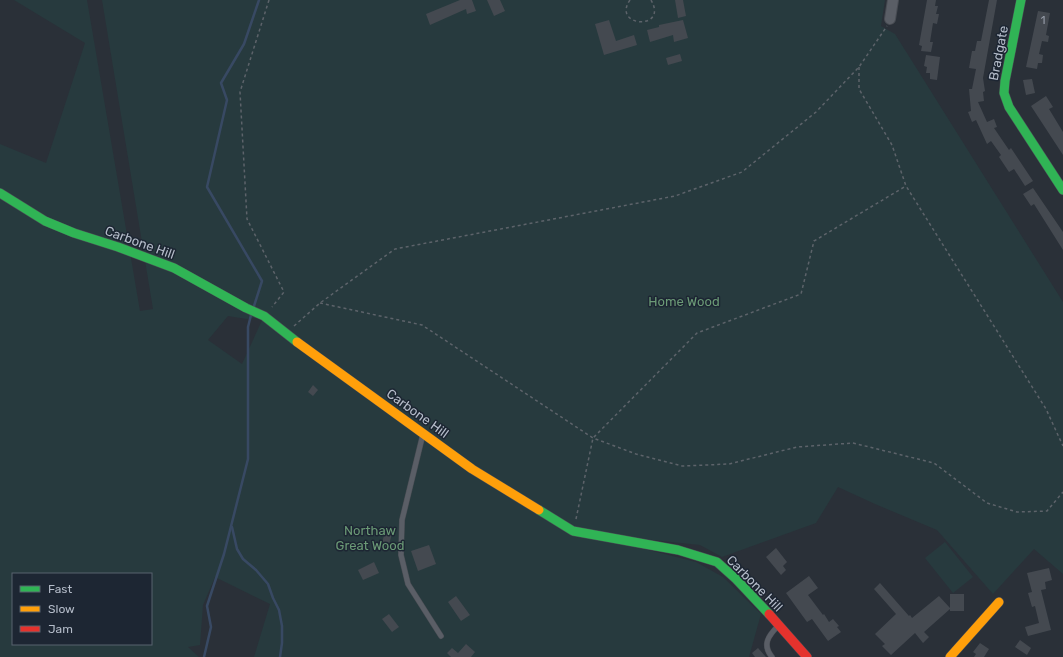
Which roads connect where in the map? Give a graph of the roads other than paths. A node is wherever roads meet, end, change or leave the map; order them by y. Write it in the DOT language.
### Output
graph roads {
  1 [pos="893,0"];
  2 [pos="1021,0"];
  3 [pos="890,19"];
  4 [pos="1063,190"];
  5 [pos="0,193"];
  6 [pos="423,433"];
  7 [pos="999,602"];
  8 [pos="779,625"];
  9 [pos="441,636"];
  10 [pos="772,657"];
  11 [pos="807,657"];
  12 [pos="950,657"];
  1 -- 3 [label="street"];
  2 -- 4 [label="street, Bradgate"];
  5 -- 6 [label="street, Carbone Hill"];
  6 -- 8 [label="street, Carbone Hill"];
  6 -- 9 [label="lane"];
  7 -- 12 [label="street"];
  8 -- 10 [label="lane"];
  8 -- 11 [label="street, Carbone Hill"];
}
